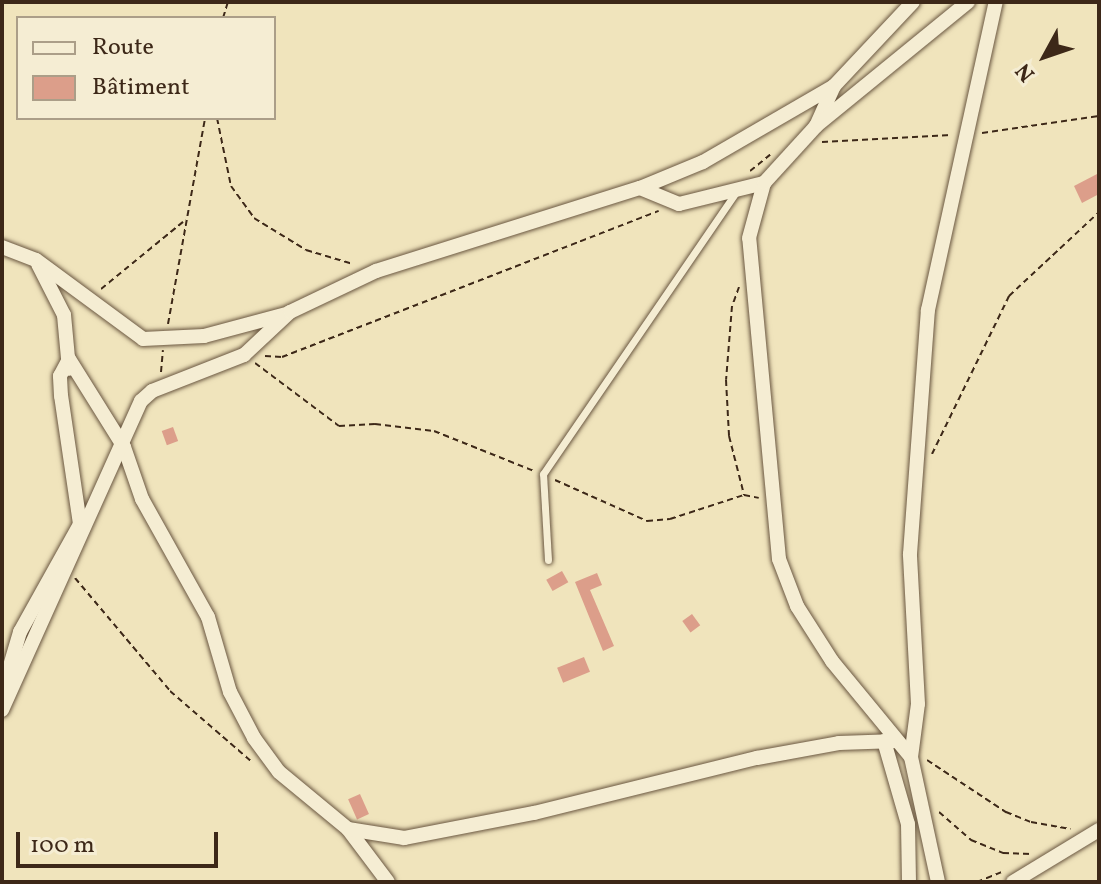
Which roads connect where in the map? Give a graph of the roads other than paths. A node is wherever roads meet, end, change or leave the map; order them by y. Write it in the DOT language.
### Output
graph roads {
  1 [pos="913,2"];
  2 [pos="968,2"];
  3 [pos="996,2"];
  4 [pos="834,86"];
  5 [pos="816,126"];
  6 [pos="764,183"];
  7 [pos="640,188"];
  8 [pos="736,192"];
  9 [pos="2,247"];
  10 [pos="36,260"];
  11 [pos="290,312"];
  12 [pos="69,359"];
  13 [pos="124,447"];
  14 [pos="80,530"];
  15 [pos="548,560"];
  16 [pos="2,693"];
  17 [pos="2,710"];
  18 [pos="891,741"];
  19 [pos="912,753"];
  20 [pos="348,829"];
  21 [pos="1097,831"];
  22 [pos="374,864"];
  23 [pos="388,882"];
  24 [pos="396,882"];
  25 [pos="909,882"];
  26 [pos="938,882"];
  27 [pos="1013,882"];
  1 -- 4 [label="street"];
  2 -- 5 [label="street"];
  3 -- 19 [label="street"];
  4 -- 5 [label="street"];
  4 -- 7 [label="street"];
  5 -- 6 [label="street"];
  6 -- 8 [label="street"];
  6 -- 18 [label="street"];
  7 -- 8 [label="street"];
  7 -- 11 [label="street"];
  8 -- 15 [label="lane"];
  9 -- 10 [label="street"];
  10 -- 11 [label="street"];
  10 -- 12 [label="street"];
  11 -- 13 [label="street"];
  12 -- 13 [label="street"];
  12 -- 14 [label="street"];
  13 -- 14 [label="street"];
  13 -- 20 [label="street"];
  14 -- 16 [label="street"];
  14 -- 17 [label="street"];
  18 -- 19 [label="street"];
  18 -- 20 [label="street"];
  18 -- 25 [label="street"];
  19 -- 26 [label="street"];
  20 -- 22 [label="street"];
  21 -- 27 [label="street"];
  22 -- 23 [label="street"];
  22 -- 24 [label="street"];
}
